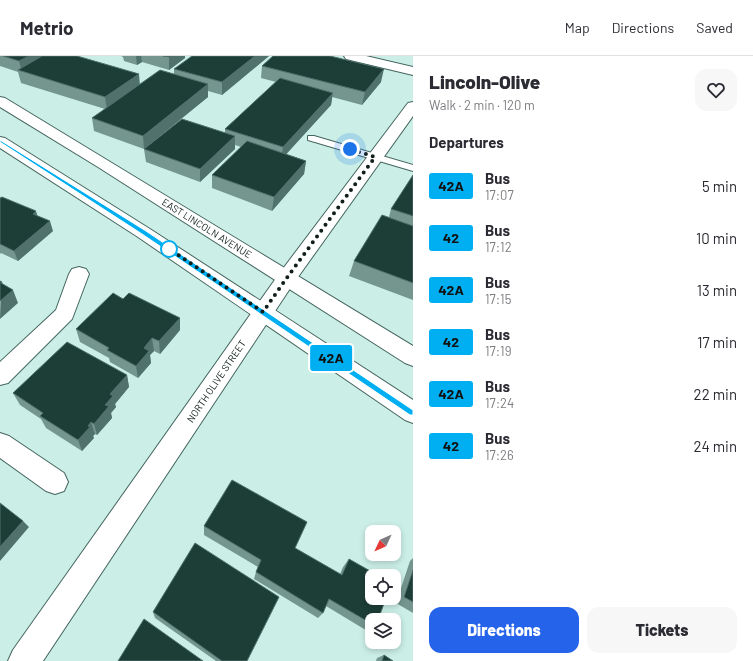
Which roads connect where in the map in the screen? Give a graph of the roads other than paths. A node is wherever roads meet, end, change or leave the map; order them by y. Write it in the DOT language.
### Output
graph roads {
  1 [pos="350,56"];
  2 [pos="413,72"];
  3 [pos="0,101"];
  4 [pos="413,106"];
  5 [pos="311,138"];
  6 [pos="0,141"];
  7 [pos="375,157"];
  8 [pos="413,168"];
  9 [pos="79,274"];
  10 [pos="286,279"];
  11 [pos="263,312"];
  12 [pos="413,357"];
  13 [pos="0,376"];
  14 [pos="413,413"];
  15 [pos="0,444"];
  16 [pos="55,482"];
  17 [pos="24,661"];
  1 -- 2 [label="main road"];
  3 -- 10 [label="main road, EAST LINCOLN AVENUE"];
  4 -- 7 [label="main road, NORTH OLIVE STREET"];
  5 -- 7 [label="lane"];
  6 -- 11 [label="main road"];
  7 -- 8 [label="lane"];
  7 -- 10 [label="main road, NORTH OLIVE STREET"];
  9 -- 13 [label="main road"];
  10 -- 11 [label="main road, NORTH OLIVE STREET"];
  10 -- 12 [label="main road, EAST LINCOLN AVENUE"];
  11 -- 14 [label="main road"];
  11 -- 17 [label="main road, NORTH OLIVE STREET"];
  15 -- 16 [label="main road"];
}
